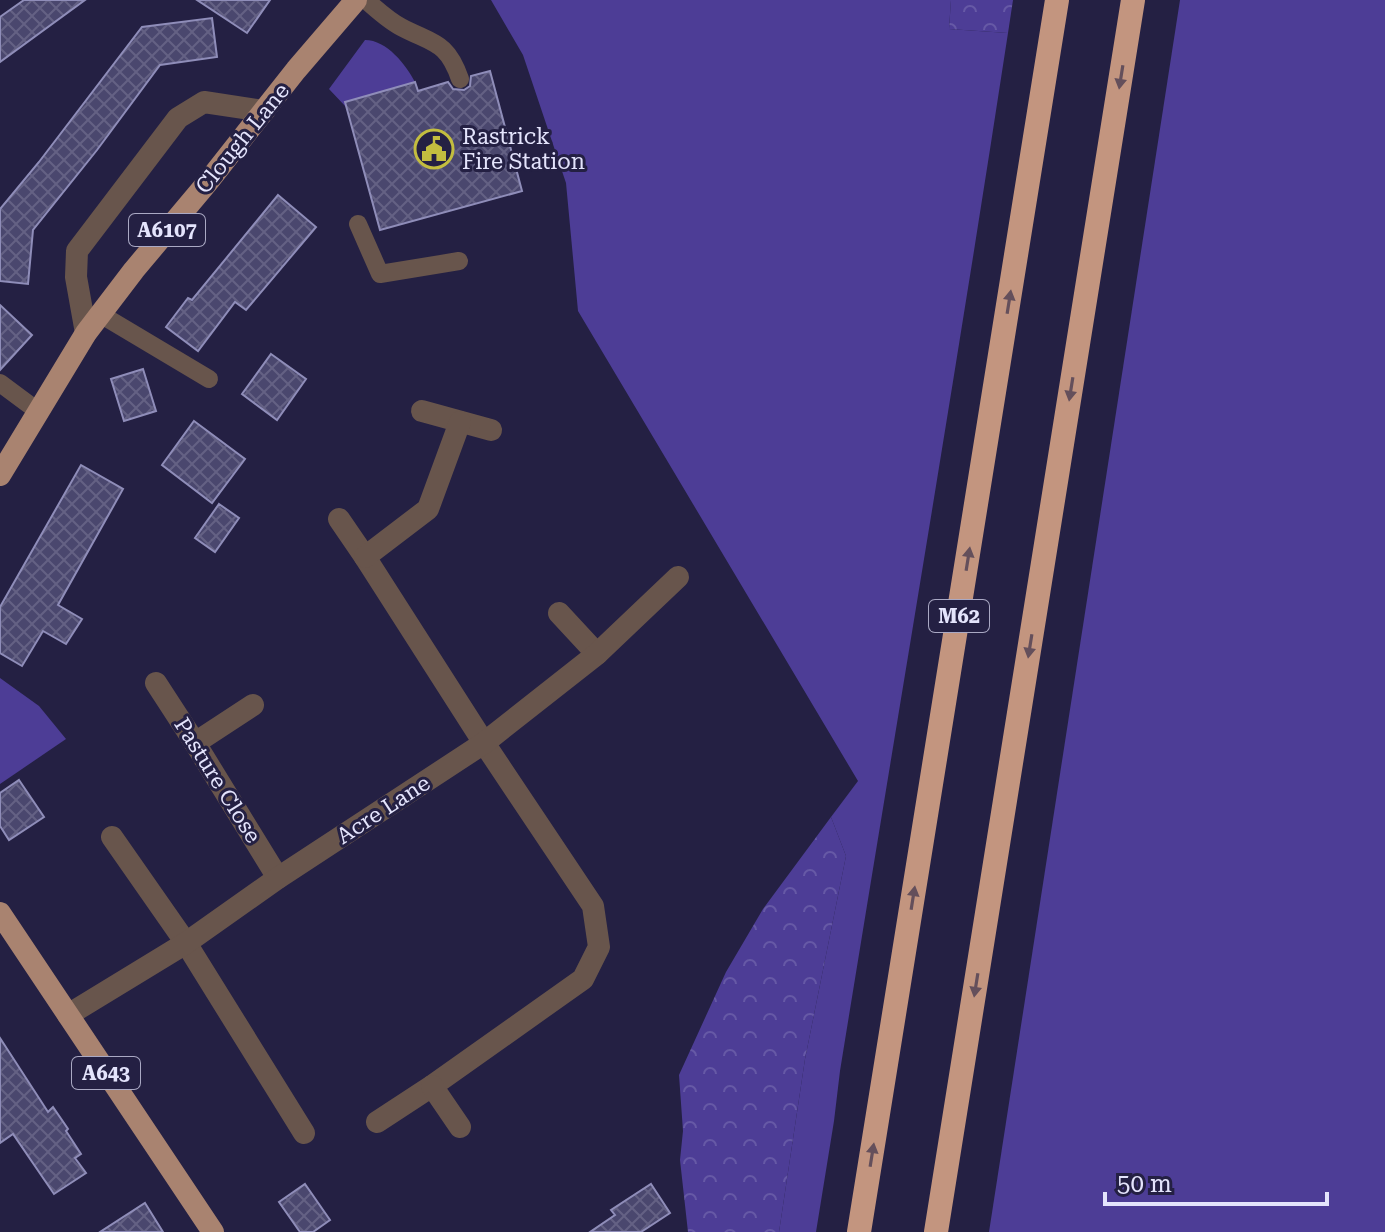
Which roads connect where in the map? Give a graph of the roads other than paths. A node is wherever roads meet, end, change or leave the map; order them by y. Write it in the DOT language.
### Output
graph roads {
  1 [pos="356,0"];
  2 [pos="366,0"];
  3 [pos="1057,0"];
  4 [pos="1133,0"];
  5 [pos="460,79"];
  6 [pos="264,111"];
  7 [pos="358,224"];
  8 [pos="459,261"];
  9 [pos="100,314"];
  10 [pos="86,333"];
  11 [pos="209,379"];
  12 [pos="0,383"];
  13 [pos="422,411"];
  14 [pos="39,412"];
  15 [pos="460,422"];
  16 [pos="491,430"];
  17 [pos="0,475"];
  18 [pos="339,519"];
  19 [pos="365,557"];
  20 [pos="678,577"];
  21 [pos="559,613"];
  22 [pos="597,654"];
  23 [pos="156,683"];
  24 [pos="253,705"];
  25 [pos="195,743"];
  26 [pos="484,743"];
  27 [pos="112,837"];
  28 [pos="278,878"];
  29 [pos="0,913"];
  30 [pos="186,943"];
  31 [pos="68,1015"];
  32 [pos="432,1086"];
  33 [pos="377,1122"];
  34 [pos="460,1127"];
  35 [pos="304,1133"];
  36 [pos="213,1232"];
  37 [pos="859,1232"];
  38 [pos="936,1232"];
  1 -- 6 [label="main road, Clough Lane / A6107"];
  2 -- 5 [label="lane"];
  37 -- 3 [label="highway, M62, one-way"];
  4 -- 38 [label="highway, one-way"];
  6 -- 9 [label="main road, Clough Lane / A6107"];
  6 -- 10 [label="street"];
  7 -- 8 [label="lane"];
  9 -- 10 [label="main road, Clough Lane / A6107"];
  9 -- 11 [label="lane"];
  10 -- 14 [label="main road, Clough Lane / A6107"];
  12 -- 14 [label="lane"];
  13 -- 15 [label="street"];
  14 -- 17 [label="main road, Clough Lane / A6107"];
  15 -- 16 [label="street"];
  15 -- 19 [label="street"];
  18 -- 19 [label="street"];
  19 -- 26 [label="street"];
  20 -- 22 [label="street, Acre Lane"];
  21 -- 22 [label="street"];
  22 -- 26 [label="street, Acre Lane"];
  23 -- 25 [label="street, Pasture Close"];
  24 -- 25 [label="street"];
  25 -- 28 [label="street, Pasture Close"];
  26 -- 28 [label="street, Acre Lane"];
  26 -- 32 [label="street"];
  27 -- 30 [label="street"];
  28 -- 30 [label="street, Acre Lane"];
  29 -- 31 [label="main road, A643"];
  30 -- 31 [label="street, Acre Lane"];
  30 -- 35 [label="street"];
  31 -- 36 [label="main road, A643"];
  32 -- 33 [label="street"];
  32 -- 34 [label="street"];
}
